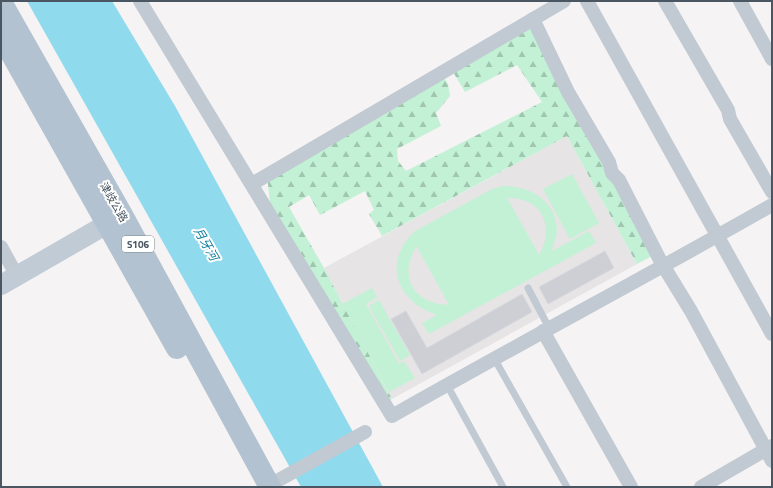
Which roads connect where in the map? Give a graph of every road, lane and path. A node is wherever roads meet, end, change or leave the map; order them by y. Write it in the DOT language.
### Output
graph roads {
  1 [pos="140,1"];
  2 [pos="564,1"];
  3 [pos="587,1"];
  4 [pos="665,1"];
  5 [pos="740,1"];
  6 [pos="1,2"];
  7 [pos="533,19"];
  8 [pos="1,35"];
  9 [pos="772,59"];
  10 [pos="252,184"];
  11 [pos="772,192"];
  12 [pos="772,205"];
  13 [pos="113,216"];
  14 [pos="718,236"];
  15 [pos="1,247"];
  16 [pos="665,267"];
  17 [pos="8,277"];
  18 [pos="528,288"];
  19 [pos="546,329"];
  20 [pos="772,334"];
  21 [pos="494,358"];
  22 [pos="447,385"];
  23 [pos="365,432"];
  24 [pos="770,453"];
  25 [pos="265,486"];
  26 [pos="503,487"];
  27 [pos="567,487"];
  28 [pos="631,487"];
  29 [pos="701,487"];
  1 -- 10 [label="street"];
  2 -- 7 [label="street"];
  3 -- 14 [label="street"];
  4 -- 11 [label="street"];
  5 -- 9 [label="street"];
  6 -- 13 [label="main road, 津歧公路 / S106"];
  7 -- 10 [label="street"];
  7 -- 16 [label="street"];
  8 -- 13 [label="main road, 津歧公路 / S106"];
  10 -- 22 [label="street"];
  12 -- 14 [label="street"];
  13 -- 17 [label="main road"];
  13 -- 25 [label="main road, 津歧公路 / S106"];
  14 -- 16 [label="street"];
  14 -- 20 [label="street"];
  15 -- 17 [label="street"];
  16 -- 19 [label="street"];
  16 -- 24 [label="street"];
  18 -- 19 [label="lane"];
  19 -- 21 [label="street"];
  19 -- 28 [label="street"];
  21 -- 22 [label="street"];
  21 -- 27 [label="lane"];
  22 -- 26 [label="lane"];
  23 -- 25 [label="street"];
  24 -- 29 [label="street"];
}
